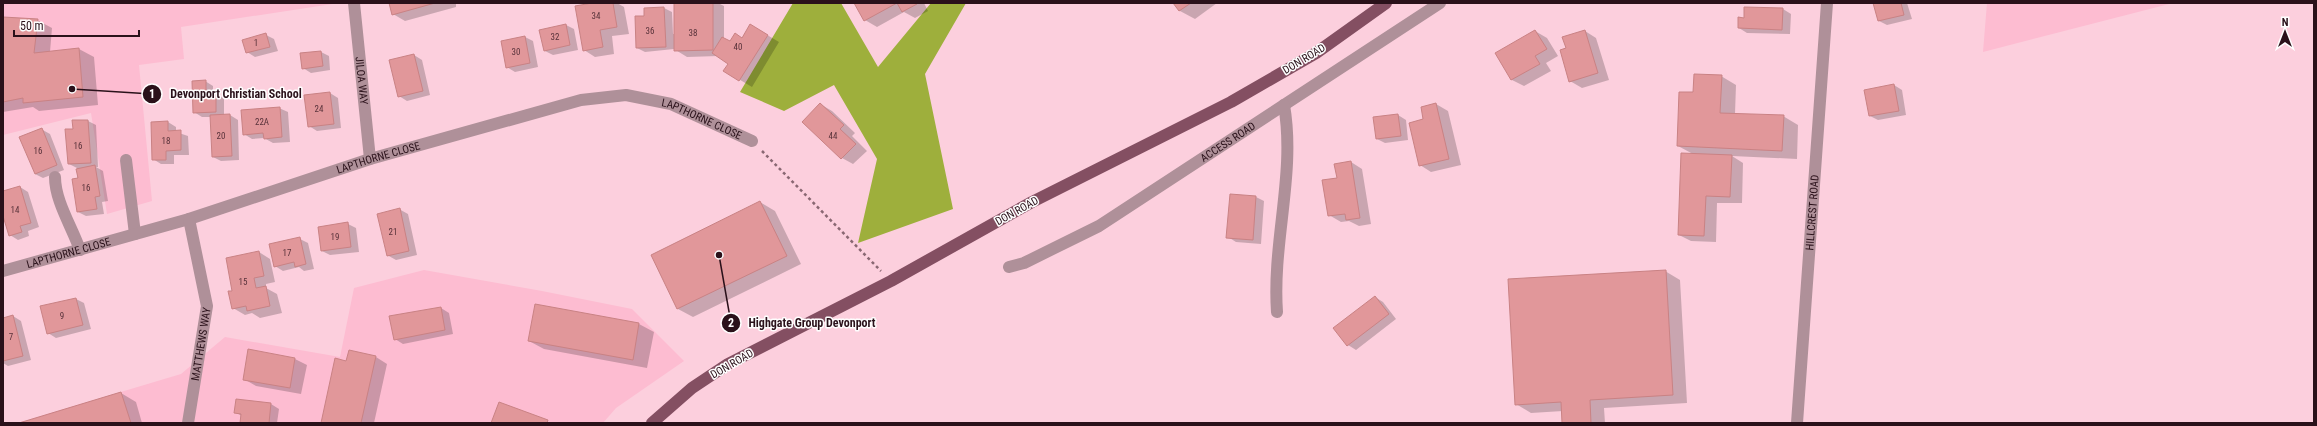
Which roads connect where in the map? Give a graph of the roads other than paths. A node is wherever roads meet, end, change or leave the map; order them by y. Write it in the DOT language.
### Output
graph roads {
  1 [pos="354,3"];
  2 [pos="1386,3"];
  3 [pos="1439,3"];
  4 [pos="1827,3"];
  5 [pos="1284,105"];
  6 [pos="752,141"];
  7 [pos="370,158"];
  8 [pos="126,160"];
  9 [pos="55,177"];
  10 [pos="189,219"];
  11 [pos="135,234"];
  12 [pos="80,250"];
  13 [pos="1009,267"];
  14 [pos="3,271"];
  15 [pos="1277,312"];
  16 [pos="188,423"];
  17 [pos="652,423"];
  18 [pos="1797,423"];
  1 -- 7 [label="street, JILOA WAY"];
  2 -- 17 [label="main road, DON ROAD"];
  3 -- 5 [label="street, ACCESS ROAD"];
  4 -- 18 [label="street, HILLCREST ROAD"];
  5 -- 13 [label="street, ACCESS ROAD"];
  5 -- 15 [label="street"];
  6 -- 7 [label="street, LAPTHORNE CLOSE"];
  7 -- 10 [label="street, LAPTHORNE CLOSE"];
  8 -- 11 [label="street"];
  9 -- 12 [label="street"];
  10 -- 11 [label="street, LAPTHORNE CLOSE"];
  10 -- 16 [label="street, MATTHEWS WAY"];
  11 -- 12 [label="street, LAPTHORNE CLOSE"];
  12 -- 14 [label="street, LAPTHORNE CLOSE"];
}
